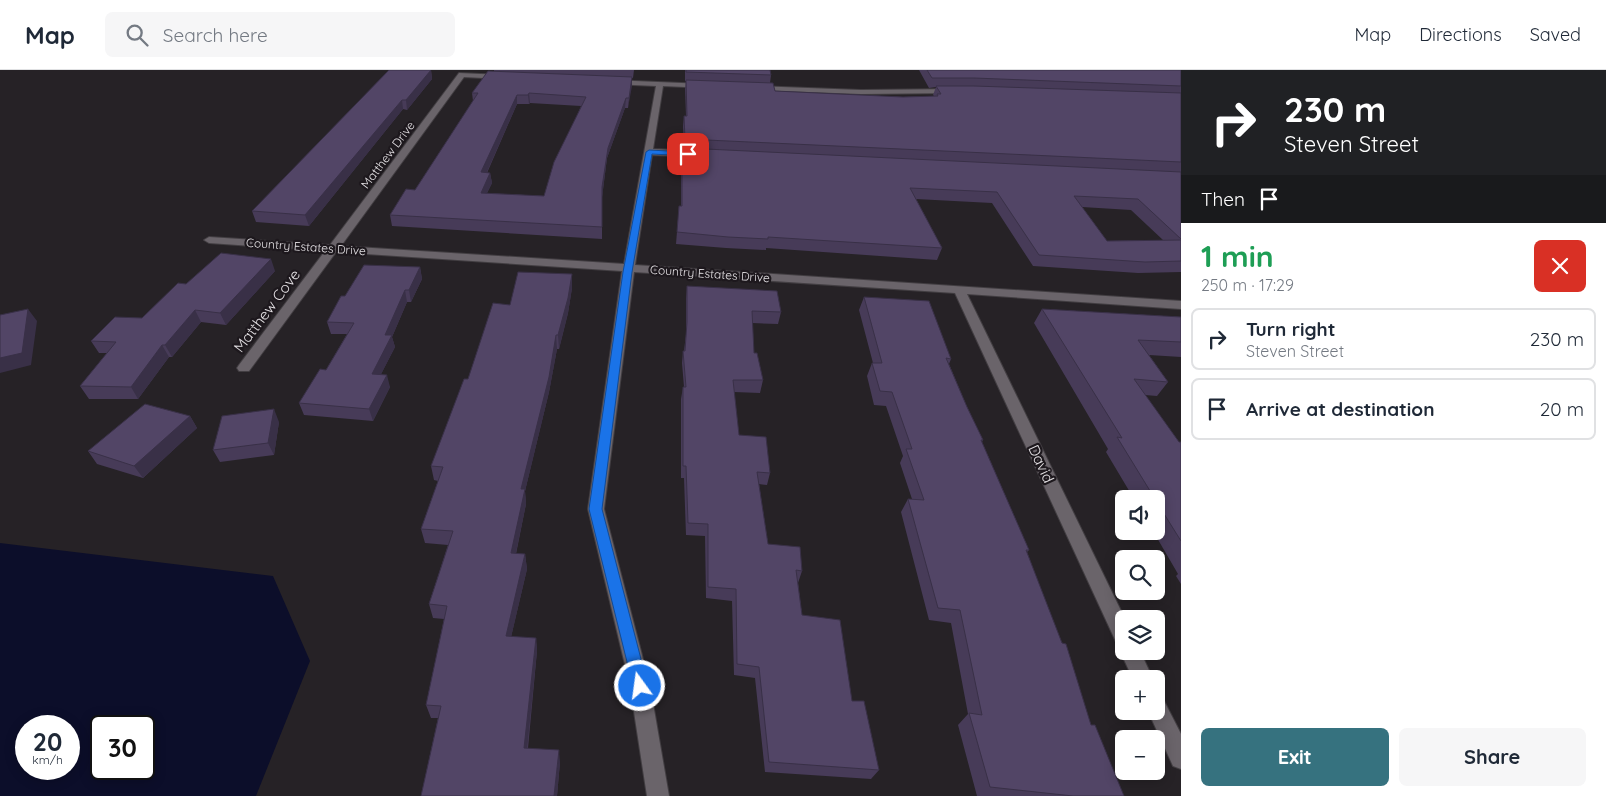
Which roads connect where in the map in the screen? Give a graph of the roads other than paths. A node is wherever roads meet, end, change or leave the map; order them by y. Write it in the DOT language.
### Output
graph roads {
  1 [pos="512,77"];
  2 [pos="601,81"];
  3 [pos="660,84"];
  4 [pos="718,86"];
  5 [pos="748,88"];
  6 [pos="962,91"];
  7 [pos="649,152"];
  8 [pos="718,155"];
  9 [pos="209,240"];
  10 [pos="334,249"];
  11 [pos="630,268"];
  12 [pos="959,290"];
  13 [pos="1181,305"];
  14 [pos="244,368"];
  15 [pos="1115,619"];
  16 [pos="1163,720"];
  17 [pos="1181,758"];
  18 [pos="658,796"];
  1 -- 10 [label="street, Matthew Drive"];
  2 -- 3 [label="street"];
  3 -- 4 [label="street"];
  3 -- 7 [label="street"];
  5 -- 6 [label="street"];
  7 -- 8 [label="street"];
  7 -- 11 [label="street"];
  9 -- 10 [label="street, Country Estates Drive"];
  10 -- 11 [label="street, Country Estates Drive"];
  10 -- 14 [label="street, Matthew Cove"];
  11 -- 12 [label="street, Country Estates Drive"];
  11 -- 18 [label="street"];
  12 -- 13 [label="street, Country Estates Drive"];
  12 -- 15 [label="street, David"];
  16 -- 17 [label="street"];
}
